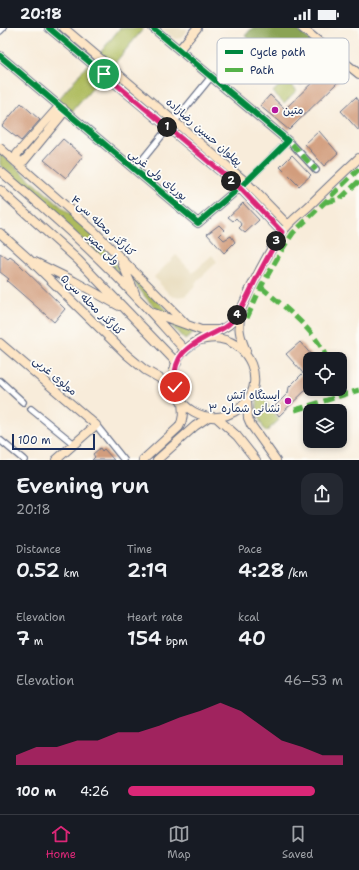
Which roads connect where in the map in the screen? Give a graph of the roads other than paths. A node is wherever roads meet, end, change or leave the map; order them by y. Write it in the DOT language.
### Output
graph roads {
  1 [pos="3,28"];
  2 [pos="49,28"];
  3 [pos="64,28"];
  4 [pos="153,28"];
  5 [pos="197,28"];
  6 [pos="302,28"];
  7 [pos="0,31"];
  8 [pos="312,31"];
  9 [pos="320,38"];
  10 [pos="90,50"];
  11 [pos="179,50"];
  12 [pos="0,56"];
  13 [pos="84,58"];
  14 [pos="349,65"];
  15 [pos="115,71"];
  16 [pos="359,74"];
  17 [pos="211,77"];
  18 [pos="109,78"];
  19 [pos="217,82"];
  20 [pos="219,84"];
  21 [pos="63,108"];
  22 [pos="175,121"];
  23 [pos="168,128"];
  24 [pos="290,143"];
  25 [pos="0,148"];
  26 [pos="359,158"];
  27 [pos="16,162"];
  28 [pos="135,169"];
  29 [pos="316,170"];
  30 [pos="0,171"];
  31 [pos="246,182"];
  32 [pos="239,187"];
  33 [pos="0,190"];
  34 [pos="288,225"];
  35 [pos="282,232"];
  36 [pos="0,233"];
  37 [pos="118,255"];
  38 [pos="29,259"];
  39 [pos="137,298"];
  40 [pos="241,309"];
  41 [pos="127,310"];
  42 [pos="149,311"];
  43 [pos="186,324"];
  44 [pos="221,330"];
  45 [pos="200,340"];
  46 [pos="0,343"];
  47 [pos="185,350"];
  48 [pos="248,356"];
  49 [pos="176,363"];
  50 [pos="0,382"];
  51 [pos="175,387"];
  52 [pos="247,401"];
  53 [pos="23,402"];
  54 [pos="182,403"];
  55 [pos="31,409"];
  56 [pos="207,418"];
  57 [pos="217,418"];
  58 [pos="96,425"];
  59 [pos="0,440"];
  60 [pos="74,444"];
  61 [pos="24,460"];
  62 [pos="56,460"];
  63 [pos="124,460"];
  64 [pos="143,460"];
  65 [pos="157,460"];
  66 [pos="256,460"];
  67 [pos="276,460"];
  1 -- 7 [label="street"];
  2 -- 13 [label="street, پهلوان حسین رضازاده"];
  3 -- 10 [label="street, پهلوان حسین رضازاده"];
  4 -- 11 [label="street"];
  5 -- 11 [label="street"];
  6 -- 8 [label="street"];
  8 -- 9 [label="street"];
  10 -- 13 [label="street"];
  10 -- 15 [label="street, پهلوان حسین رضازاده"];
  11 -- 17 [label="street"];
  12 -- 21 [label="street, پوریای ولی غربی"];
  13 -- 18 [label="street, پهلوان حسین رضازاده"];
  14 -- 16 [label="street"];
  15 -- 18 [label="street"];
  15 -- 22 [label="street, پهلوان حسین رضازاده"];
  17 -- 19 [label="street"];
  17 -- 22 [label="street"];
  18 -- 23 [label="street, پهلوان حسین رضازاده"];
  20 -- 24 [label="street"];
  21 -- 27 [label="street"];
  21 -- 28 [label="street, پوریای ولی غربی"];
  22 -- 23 [label="street"];
  22 -- 31 [label="street, پهلوان حسین رضازاده"];
  23 -- 28 [label="street"];
  23 -- 32 [label="street, پهلوان حسین رضازاده"];
  24 -- 29 [label="street"];
  24 -- 31 [label="street"];
  25 -- 27 [label="street, کنارگذر محله سی۴"];
  26 -- 34 [label="street"];
  27 -- 37 [label="street, کنارگذر محله سی۴"];
  28 -- 32 [label="street, پوریای ولی غربی"];
  30 -- 39 [label="street, ولی عصر"];
  31 -- 32 [label="street"];
  31 -- 34 [label="street, پهلوان حسین رضازاده"];
  32 -- 35 [label="street, پهلوان حسین رضازاده"];
  33 -- 41 [label="street"];
  34 -- 35 [label="street"];
  35 -- 40 [label="street"];
  36 -- 38 [label="street, کنارگذر محله سی۵"];
  37 -- 39 [label="street"];
  37 -- 43 [label="street, کنارگذر محله سی۴"];
  38 -- 41 [label="street"];
  38 -- 51 [label="street, کنارگذر محله سی۵"];
  39 -- 42 [label="street, ولی عصر"];
  40 -- 44 [label="street"];
  40 -- 48 [label="street"];
  41 -- 49 [label="street"];
  42 -- 43 [label="street"];
  42 -- 47 [label="street, ولی عصر"];
  43 -- 44 [label="street"];
  44 -- 45 [label="street"];
  45 -- 47 [label="street"];
  45 -- 48 [label="street"];
  46 -- 58 [label="street, مولوی غربی"];
  47 -- 49 [label="street"];
  48 -- 52 [label="street"];
  49 -- 51 [label="street"];
  50 -- 53 [label="street"];
  51 -- 54 [label="street"];
  52 -- 57 [label="street"];
  52 -- 67 [label="street"];
  54 -- 56 [label="street"];
  54 -- 64 [label="street"];
  55 -- 60 [label="street"];
  56 -- 57 [label="street"];
  56 -- 65 [label="street"];
  57 -- 66 [label="street"];
  58 -- 60 [label="street"];
  58 -- 63 [label="street"];
  59 -- 61 [label="street"];
  60 -- 62 [label="street"];
}
